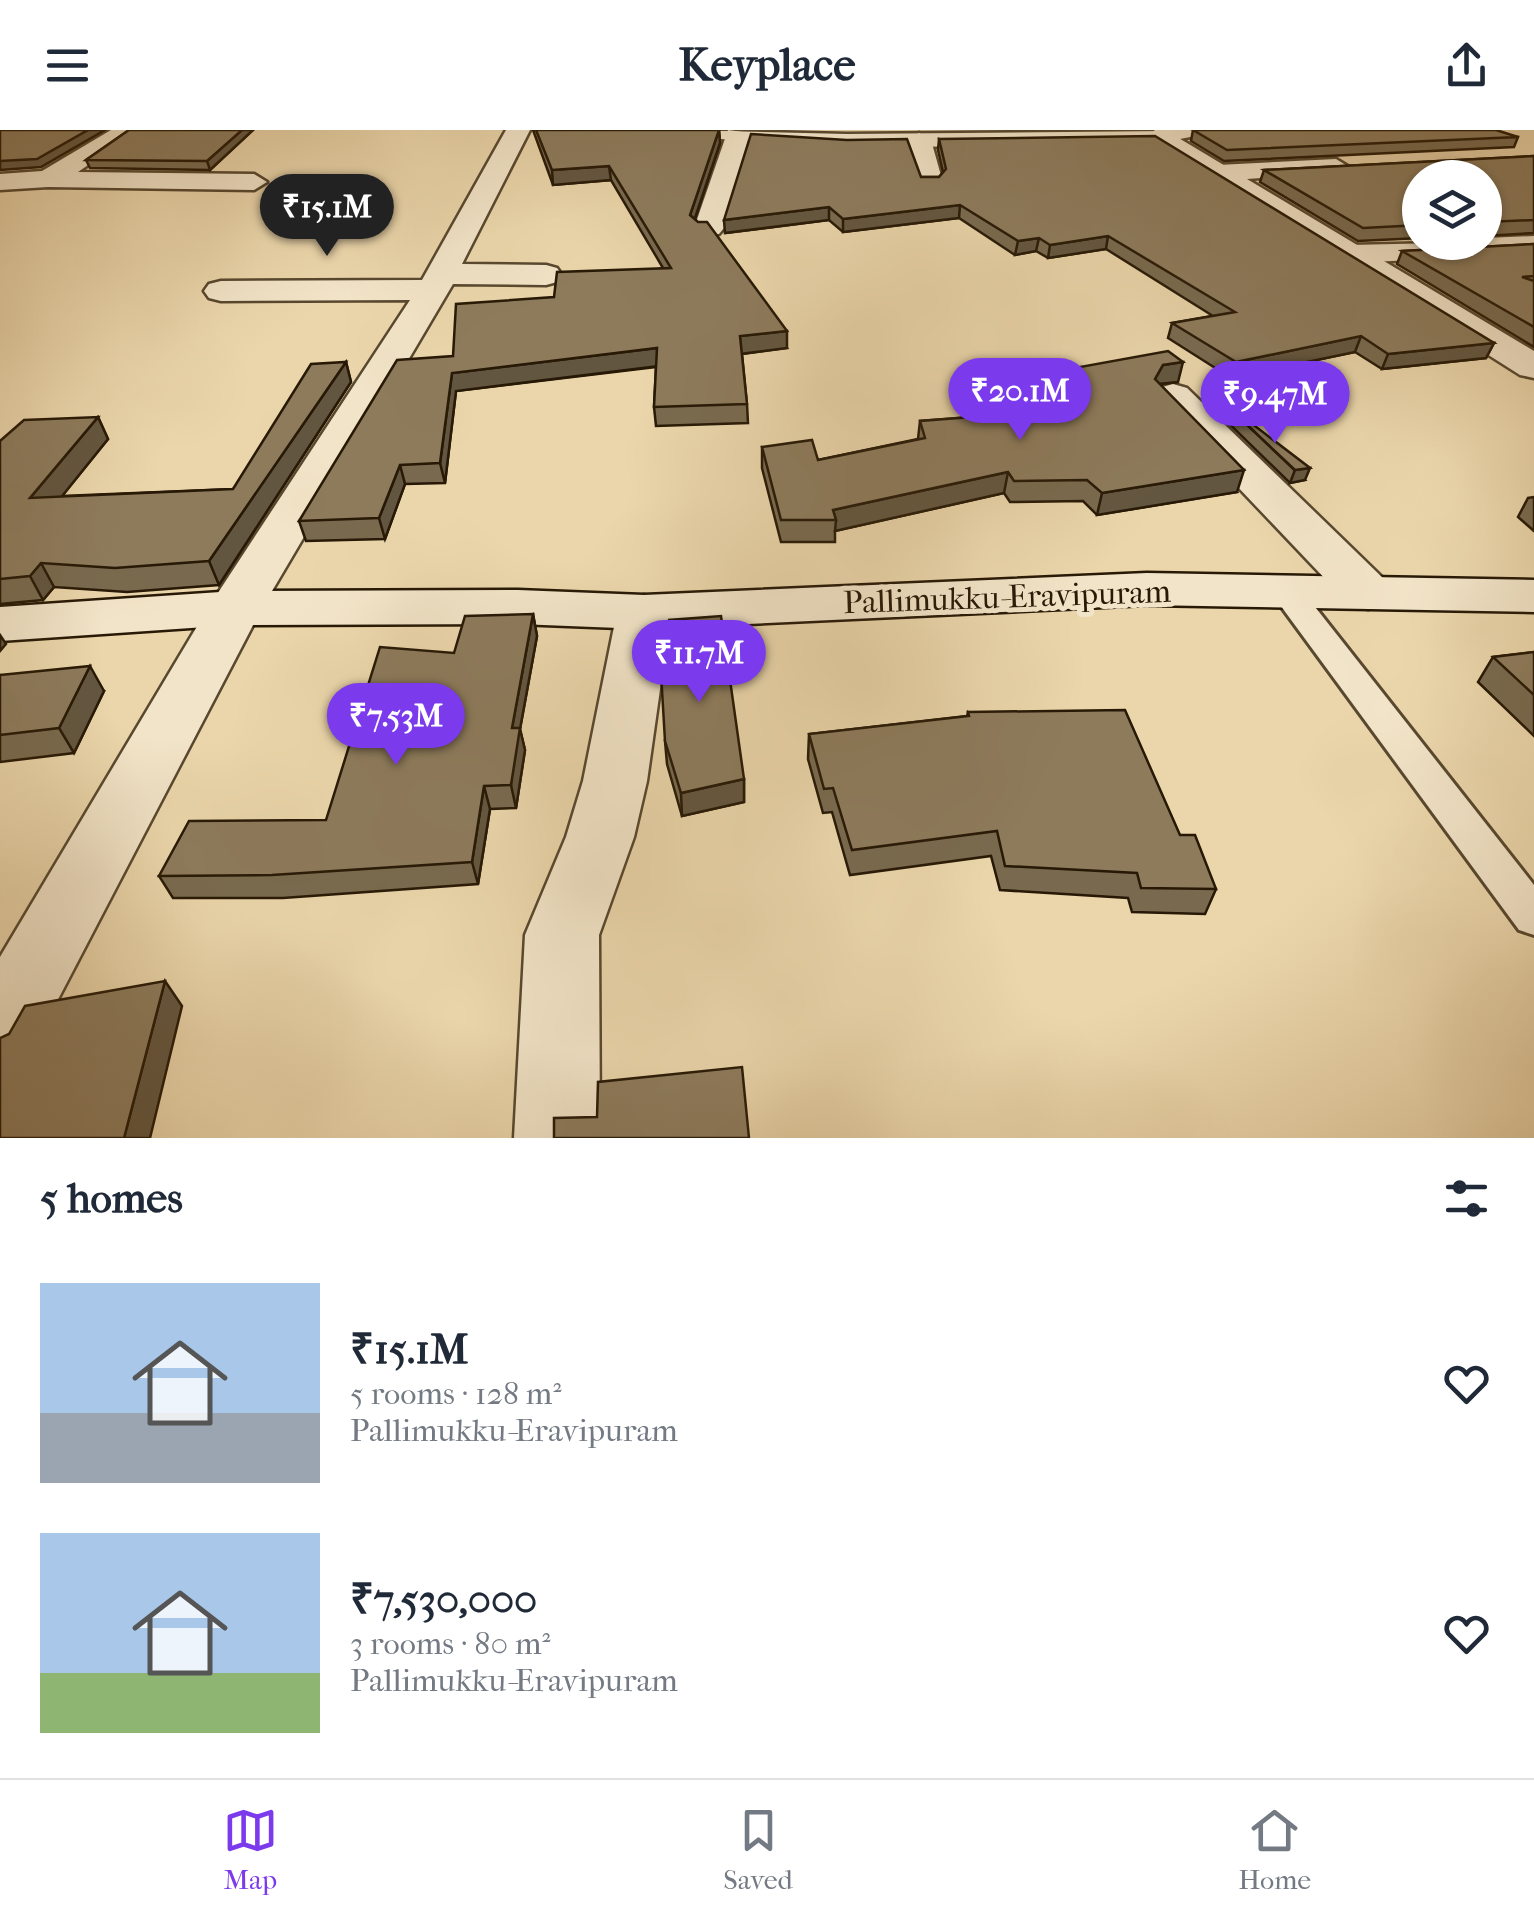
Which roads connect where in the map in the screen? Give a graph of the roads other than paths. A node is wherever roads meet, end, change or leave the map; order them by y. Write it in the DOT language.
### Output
graph roads {
  1 [pos="126,130"];
  2 [pos="518,130"];
  3 [pos="692,130"];
  4 [pos="1193,130"];
  5 [pos="738,133"];
  6 [pos="1159,136"];
  7 [pos="919,140"];
  8 [pos="1357,166"];
  9 [pos="1218,173"];
  10 [pos="48,179"];
  11 [pos="929,179"];
  12 [pos="0,182"];
  13 [pos="254,182"];
  14 [pos="709,228"];
  15 [pos="1534,245"];
  16 [pos="1350,254"];
  17 [pos="546,275"];
  18 [pos="437,282"];
  19 [pos="220,290"];
  20 [pos="1534,367"];
  21 [pos="1173,396"];
  22 [pos="1286,592"];
  23 [pos="1368,593"];
  24 [pos="1534,596"];
  25 [pos="235,608"];
  26 [pos="644,612"];
  27 [pos="0,624"];
  28 [pos="1534,917"];
  29 [pos="0,1030"];
  30 [pos="557,1138"];
  1 -- 10 [label="street"];
  2 -- 18 [label="street"];
  3 -- 5 [label="street"];
  4 -- 6 [label="street"];
  5 -- 7 [label="street"];
  5 -- 14 [label="street"];
  6 -- 7 [label="street"];
  6 -- 9 [label="street"];
  7 -- 11 [label="street"];
  8 -- 9 [label="street"];
  9 -- 16 [label="street"];
  10 -- 12 [label="street"];
  10 -- 13 [label="street"];
  15 -- 16 [label="street"];
  16 -- 20 [label="street"];
  17 -- 18 [label="street"];
  18 -- 19 [label="street"];
  18 -- 25 [label="street"];
  21 -- 23 [label="street"];
  22 -- 23 [label="street, Pallimukku-Eravipuram"];
  22 -- 26 [label="street, Pallimukku-Eravipuram"];
  22 -- 28 [label="lane"];
  23 -- 24 [label="street, Pallimukku-Eravipuram"];
  25 -- 26 [label="street, Pallimukku-Eravipuram"];
  25 -- 27 [label="street, Pallimukku-Eravipuram"];
  25 -- 29 [label="street"];
  26 -- 30 [label="street"];
}
